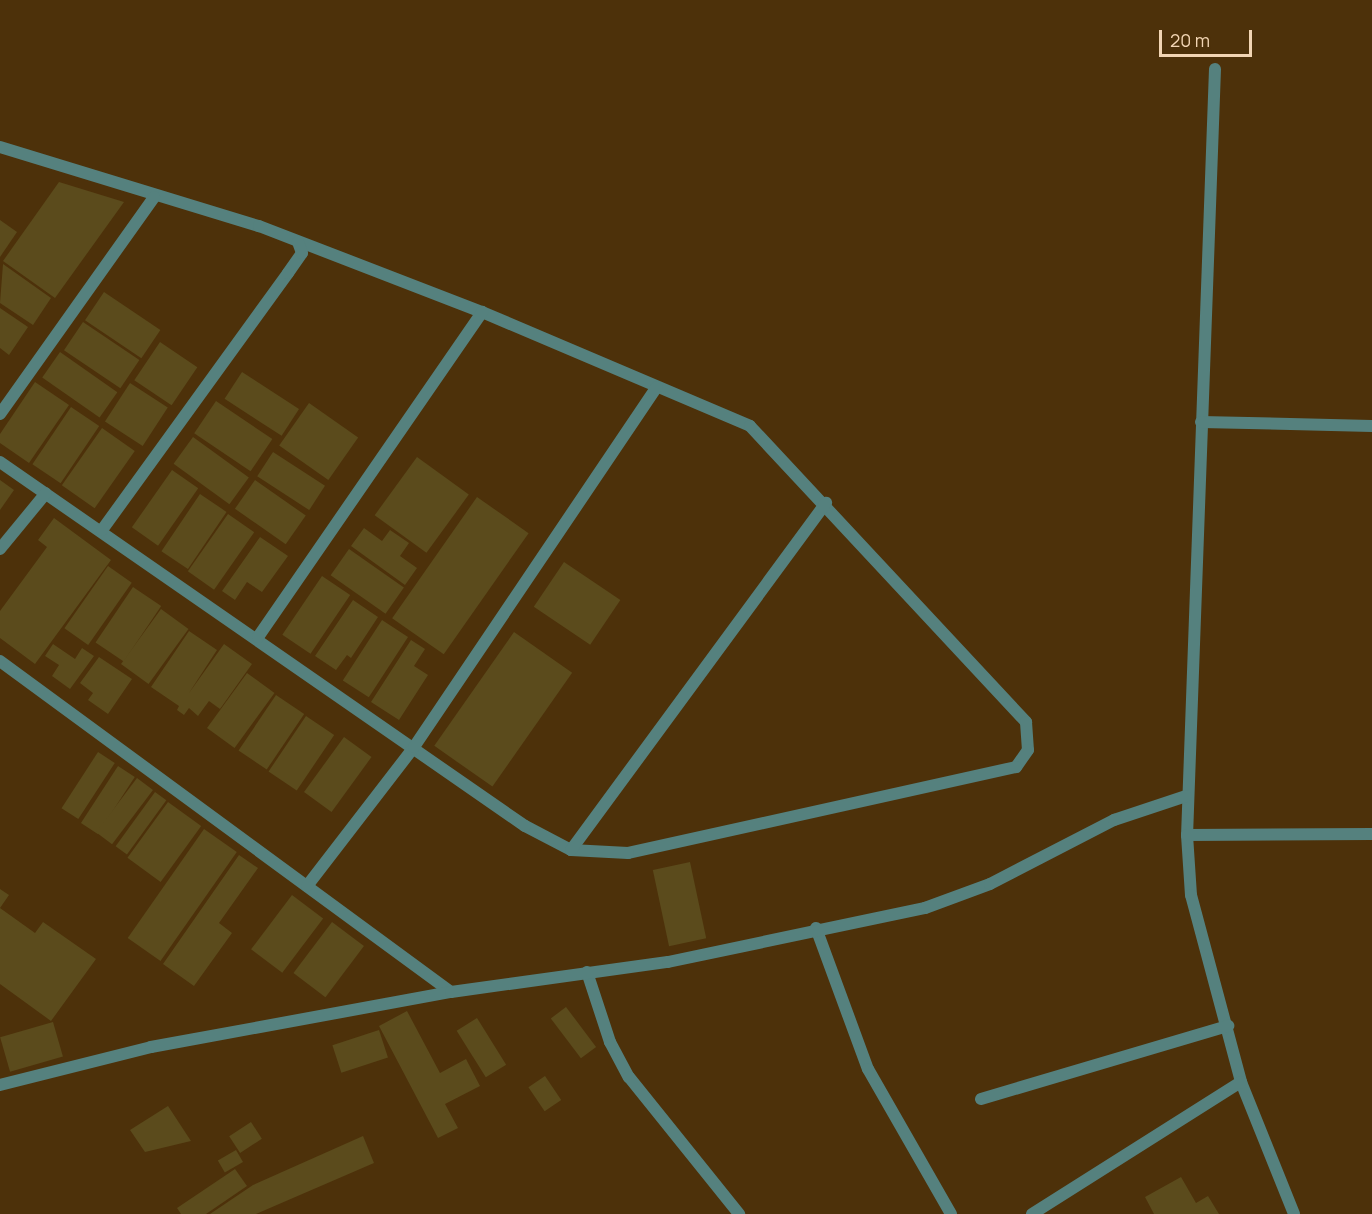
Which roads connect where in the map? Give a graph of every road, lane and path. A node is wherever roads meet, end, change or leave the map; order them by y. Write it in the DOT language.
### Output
graph roads {
  1 [pos="1215,69"];
  2 [pos="0,147"];
  3 [pos="154,197"];
  4 [pos="298,242"];
  5 [pos="482,312"];
  6 [pos="657,387"];
  7 [pos="0,414"];
  8 [pos="1201,422"];
  9 [pos="1372,426"];
  10 [pos="0,462"];
  11 [pos="46,493"];
  12 [pos="825,503"];
  13 [pos="102,530"];
  14 [pos="0,549"];
  15 [pos="258,637"];
  16 [pos="0,661"];
  17 [pos="414,747"];
  18 [pos="1186,796"];
  19 [pos="1372,834"];
  20 [pos="1187,836"];
  21 [pos="571,850"];
  22 [pos="307,885"];
  23 [pos="816,928"];
  24 [pos="587,972"];
  25 [pos="451,992"];
  26 [pos="1228,1026"];
  27 [pos="1241,1082"];
  28 [pos="0,1085"];
  29 [pos="981,1098"];
  30 [pos="739,1214"];
  31 [pos="951,1214"];
  32 [pos="1032,1214"];
  33 [pos="1294,1214"];
  1 -- 8 [label="street"];
  2 -- 3 [label="street"];
  3 -- 4 [label="street"];
  3 -- 7 [label="street"];
  4 -- 5 [label="street"];
  4 -- 13 [label="street"];
  5 -- 6 [label="street"];
  5 -- 15 [label="street"];
  6 -- 12 [label="street"];
  6 -- 17 [label="street"];
  8 -- 9 [label="street"];
  8 -- 18 [label="street"];
  10 -- 11 [label="street"];
  11 -- 13 [label="street"];
  11 -- 14 [label="street"];
  12 -- 21 [label="street"];
  12 -- 21 [label="street"];
  13 -- 15 [label="street"];
  15 -- 17 [label="street"];
  16 -- 22 [label="street"];
  17 -- 21 [label="street"];
  17 -- 22 [label="street"];
  18 -- 20 [label="street"];
  18 -- 23 [label="street"];
  19 -- 20 [label="street"];
  20 -- 26 [label="street"];
  22 -- 25 [label="street"];
  23 -- 24 [label="street"];
  23 -- 31 [label="street"];
  24 -- 25 [label="street"];
  24 -- 30 [label="street"];
  25 -- 28 [label="street"];
  26 -- 27 [label="street"];
  26 -- 29 [label="street"];
  27 -- 32 [label="street"];
  27 -- 33 [label="street"];
}
